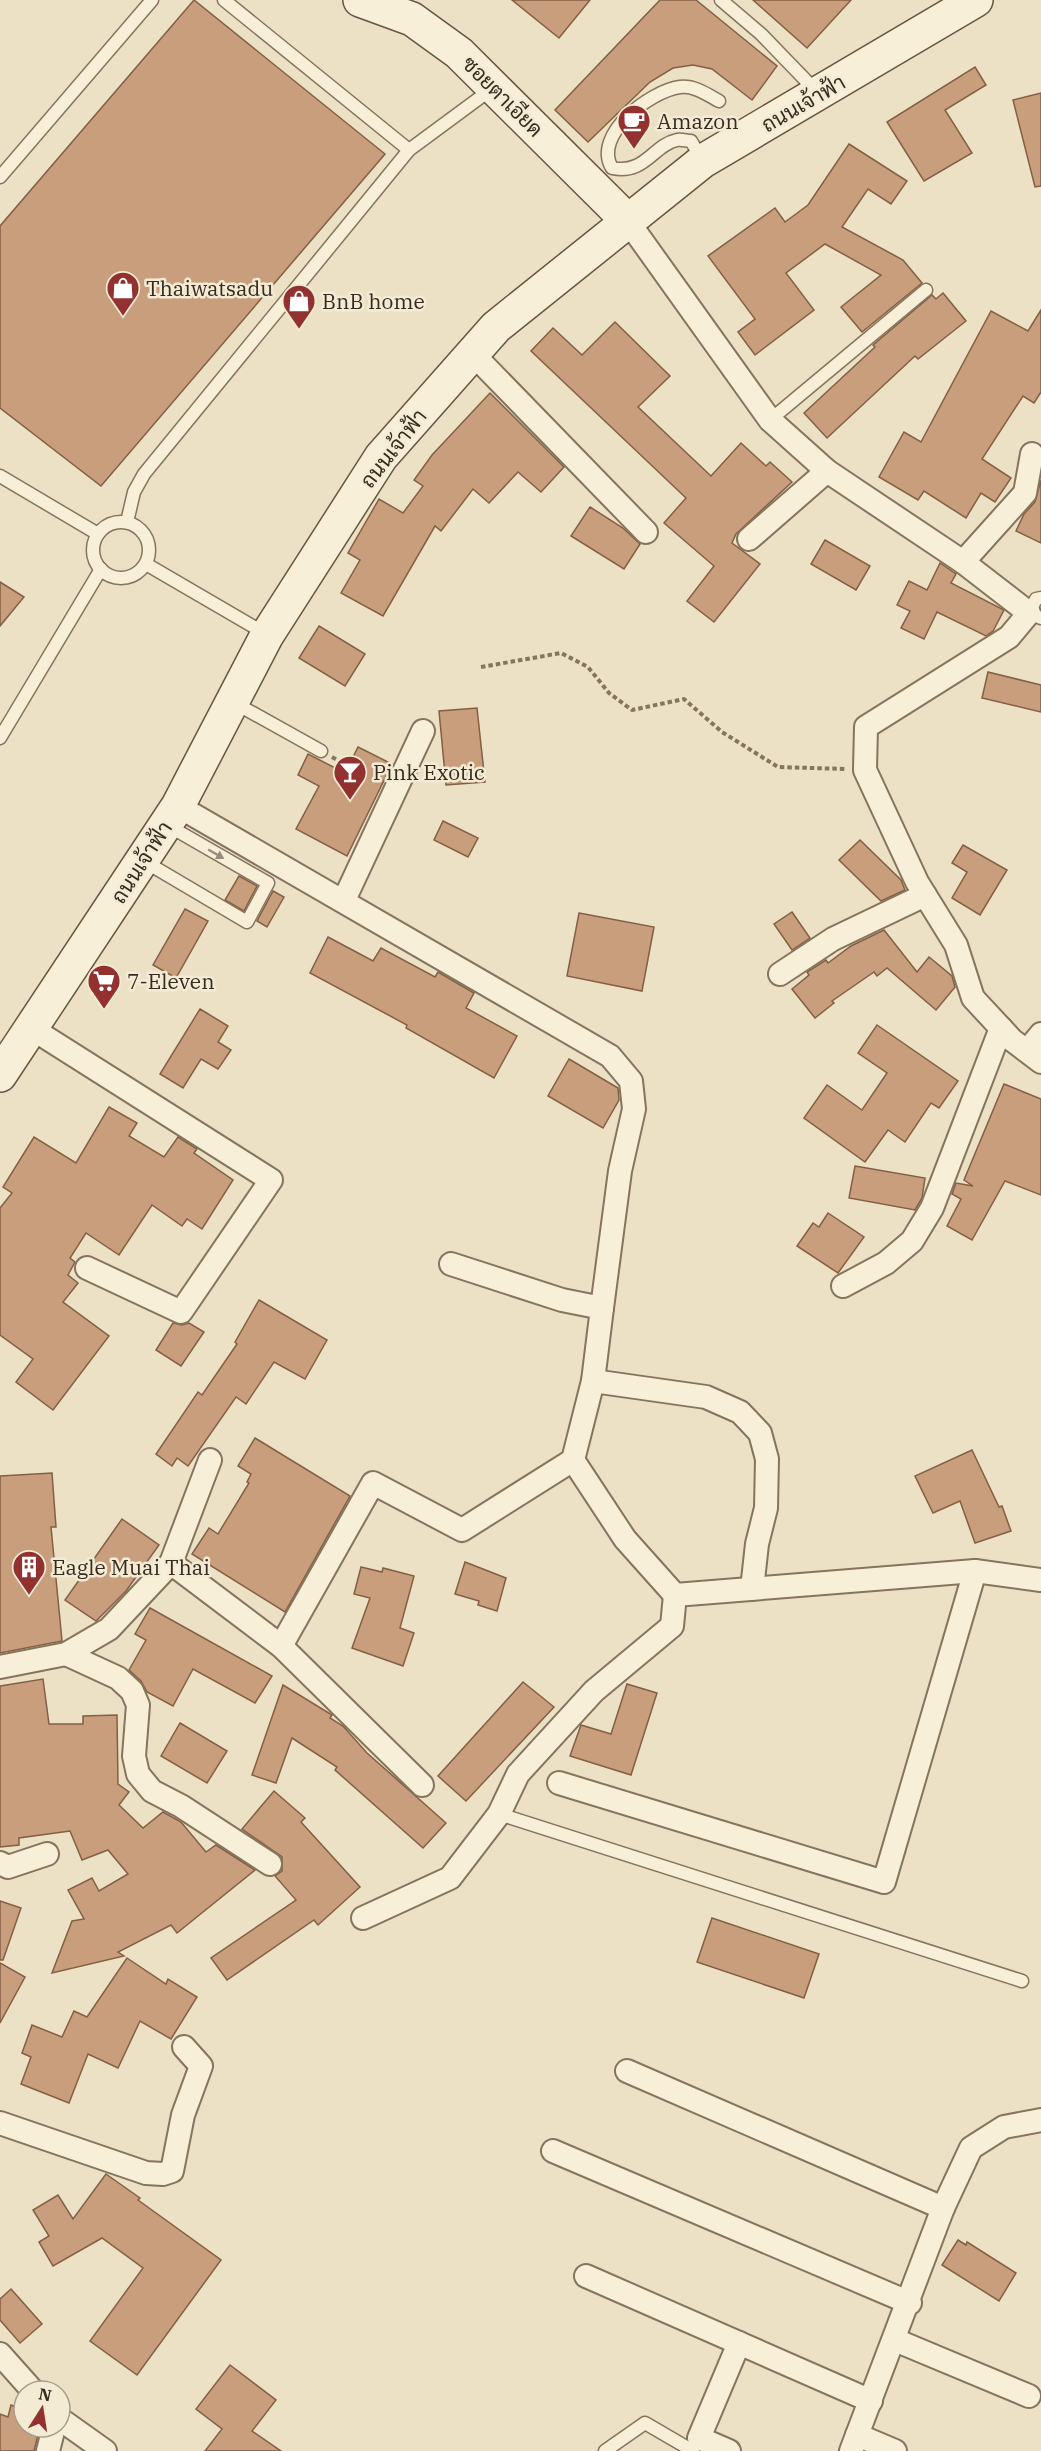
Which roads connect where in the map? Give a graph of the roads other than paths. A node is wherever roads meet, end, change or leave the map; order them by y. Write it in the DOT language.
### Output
graph roads {
  1 [pos="152,0"];
  2 [pos="224,0"];
  3 [pos="360,0"];
  4 [pos="721,0"];
  5 [pos="970,1"];
  6 [pos="494,88"];
  7 [pos="819,95"];
  8 [pos="719,101"];
  9 [pos="409,150"];
  10 [pos="703,161"];
  11 [pos="0,177"];
  12 [pos="627,220"];
  13 [pos="927,290"];
  14 [pos="473,354"];
  15 [pos="770,420"];
  16 [pos="1032,454"];
  17 [pos="827,471"];
  18 [pos="0,476"];
  19 [pos="127,522"];
  20 [pos="646,532"];
  21 [pos="98,534"];
  22 [pos="749,539"];
  23 [pos="963,562"];
  24 [pos="146,564"];
  25 [pos="101,569"];
  26 [pos="1037,610"];
  27 [pos="267,635"];
  28 [pos="232,701"];
  29 [pos="423,731"];
  30 [pos="0,738"];
  31 [pos="321,751"];
  32 [pos="172,815"];
  33 [pos="142,860"];
  34 [pos="925,894"];
  35 [pos="344,900"];
  36 [pos="780,974"];
  37 [pos="1001,1028"];
  38 [pos="31,1029"];
  39 [pos="1036,1049"];
  40 [pos="0,1075"];
  41 [pos="451,1264"];
  42 [pos="87,1268"];
  43 [pos="843,1286"];
  44 [pos="602,1308"];
  45 [pos="593,1381"];
  46 [pos="210,1460"];
  47 [pos="573,1460"];
  48 [pos="171,1563"];
  49 [pos="975,1571"];
  50 [pos="1041,1580"];
  51 [pos="752,1589"];
  52 [pos="675,1595"];
  53 [pos="281,1646"];
  54 [pos="66,1654"];
  55 [pos="0,1668"];
  56 [pos="559,1783"];
  57 [pos="422,1785"];
  58 [pos="499,1814"];
  59 [pos="47,1854"];
  60 [pos="0,1863"];
  61 [pos="270,1864"];
  62 [pos="363,1917"];
  63 [pos="1022,1982"];
  64 [pos="184,2047"];
  65 [pos="627,2071"];
  66 [pos="1041,2120"];
  67 [pos="0,2123"];
  68 [pos="553,2151"];
  69 [pos="943,2208"];
  70 [pos="586,2276"];
  71 [pos="910,2303"];
  72 [pos="895,2340"];
  73 [pos="739,2343"];
  74 [pos="0,2354"];
  75 [pos="22,2379"];
  76 [pos="1029,2396"];
  77 [pos="871,2401"];
  78 [pos="72,2428"];
  79 [pos="854,2443"];
  80 [pos="105,2451"];
  81 [pos="605,2451"];
  82 [pos="693,2451"];
  83 [pos="729,2451"];
  84 [pos="895,2451"];
  1 -- 11 [label="lane"];
  2 -- 9 [label="lane"];
  3 -- 6 [label="main road, ซอยตาเอียด"];
  4 -- 7 [label="lane"];
  5 -- 7 [label="main road, ถนนเจ้าฟ้า"];
  6 -- 9 [label="lane"];
  6 -- 12 [label="main road, ซอยตาเอียด"];
  7 -- 10 [label="main road, ถนนเจ้าฟ้า"];
  8 -- 10 [label="lane"];
  9 -- 19 [label="lane"];
  10 -- 12 [label="main road, ถนนเจ้าฟ้า"];
  12 -- 14 [label="main road, ถนนเจ้าฟ้า"];
  12 -- 15 [label="street"];
  13 -- 15 [label="lane"];
  14 -- 20 [label="street"];
  14 -- 27 [label="main road, ถนนเจ้าฟ้า"];
  15 -- 17 [label="street"];
  16 -- 23 [label="street"];
  17 -- 22 [label="street"];
  17 -- 23 [label="street"];
  18 -- 21 [label="lane"];
  19 -- 21 [label="lane"];
  19 -- 24 [label="lane"];
  21 -- 25 [label="lane"];
  23 -- 26 [label="street"];
  24 -- 25 [label="lane"];
  24 -- 27 [label="lane"];
  25 -- 30 [label="lane"];
  26 -- 34 [label="street"];
  27 -- 28 [label="main road, ถนนเจ้าฟ้า"];
  28 -- 31 [label="lane"];
  28 -- 32 [label="main road, ถนนเจ้าฟ้า"];
  29 -- 35 [label="street"];
  32 -- 33 [label="main road, ถนนเจ้าฟ้า"];
  32 -- 33 [label="lane, one-way"];
  32 -- 35 [label="street"];
  33 -- 38 [label="main road, ถนนเจ้าฟ้า"];
  34 -- 36 [label="street"];
  34 -- 37 [label="street"];
  35 -- 44 [label="street"];
  37 -- 39 [label="street"];
  37 -- 43 [label="street"];
  38 -- 40 [label="main road, ถนนเจ้าฟ้า"];
  38 -- 42 [label="street"];
  41 -- 44 [label="street"];
  44 -- 45 [label="street"];
  45 -- 47 [label="street"];
  45 -- 51 [label="street"];
  46 -- 48 [label="street"];
  47 -- 52 [label="street"];
  47 -- 53 [label="street"];
  48 -- 53 [label="street"];
  48 -- 54 [label="street"];
  49 -- 50 [label="street"];
  49 -- 51 [label="street"];
  49 -- 56 [label="street"];
  51 -- 52 [label="street"];
  52 -- 58 [label="street"];
  53 -- 57 [label="street"];
  54 -- 55 [label="street"];
  54 -- 61 [label="street"];
  58 -- 62 [label="street"];
  58 -- 63 [label="lane"];
  59 -- 60 [label="street"];
  64 -- 67 [label="street"];
  65 -- 69 [label="street"];
  66 -- 69 [label="street"];
  68 -- 71 [label="street"];
  69 -- 71 [label="street"];
  70 -- 73 [label="street"];
  71 -- 72 [label="street"];
  72 -- 76 [label="street"];
  72 -- 77 [label="street"];
  73 -- 77 [label="street"];
  73 -- 83 [label="street"];
  74 -- 75 [label="street"];
  77 -- 79 [label="street"];
  78 -- 80 [label="street"];
  79 -- 84 [label="street"];
  81 -- 82 [label="lane"];
}
